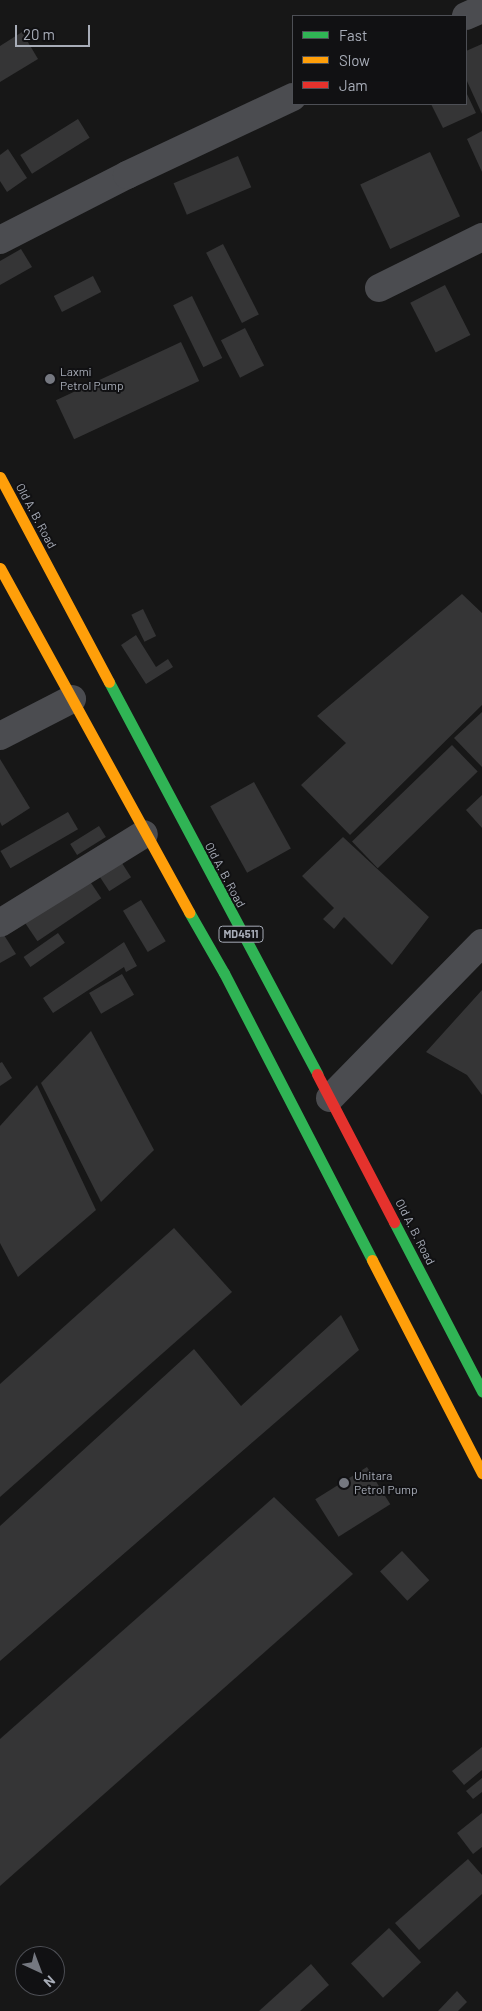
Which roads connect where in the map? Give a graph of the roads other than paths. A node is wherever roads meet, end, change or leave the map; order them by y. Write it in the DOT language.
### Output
graph roads {
  1 [pos="482,9"];
  2 [pos="467,16"];
  3 [pos="292,97"];
  4 [pos="482,237"];
  5 [pos="0,240"];
  6 [pos="379,288"];
  7 [pos="0,477"];
  8 [pos="0,568"];
  9 [pos="72,699"];
  10 [pos="0,736"];
  11 [pos="144,834"];
  12 [pos="0,923"];
  13 [pos="482,944"];
  14 [pos="330,1098"];
  15 [pos="482,1391"];
  16 [pos="482,1473"];
  1 -- 2 [label="street"];
  3 -- 5 [label="street"];
  4 -- 6 [label="street"];
  7 -- 14 [label="main road, Old A. B. Road / MD4511"];
  8 -- 9 [label="main road, MD4511"];
  9 -- 10 [label="street"];
  9 -- 11 [label="main road, MD4511"];
  11 -- 12 [label="street"];
  11 -- 16 [label="main road, MD4511"];
  13 -- 14 [label="street"];
  14 -- 15 [label="main road, Old A. B. Road / MD4511"];
}
